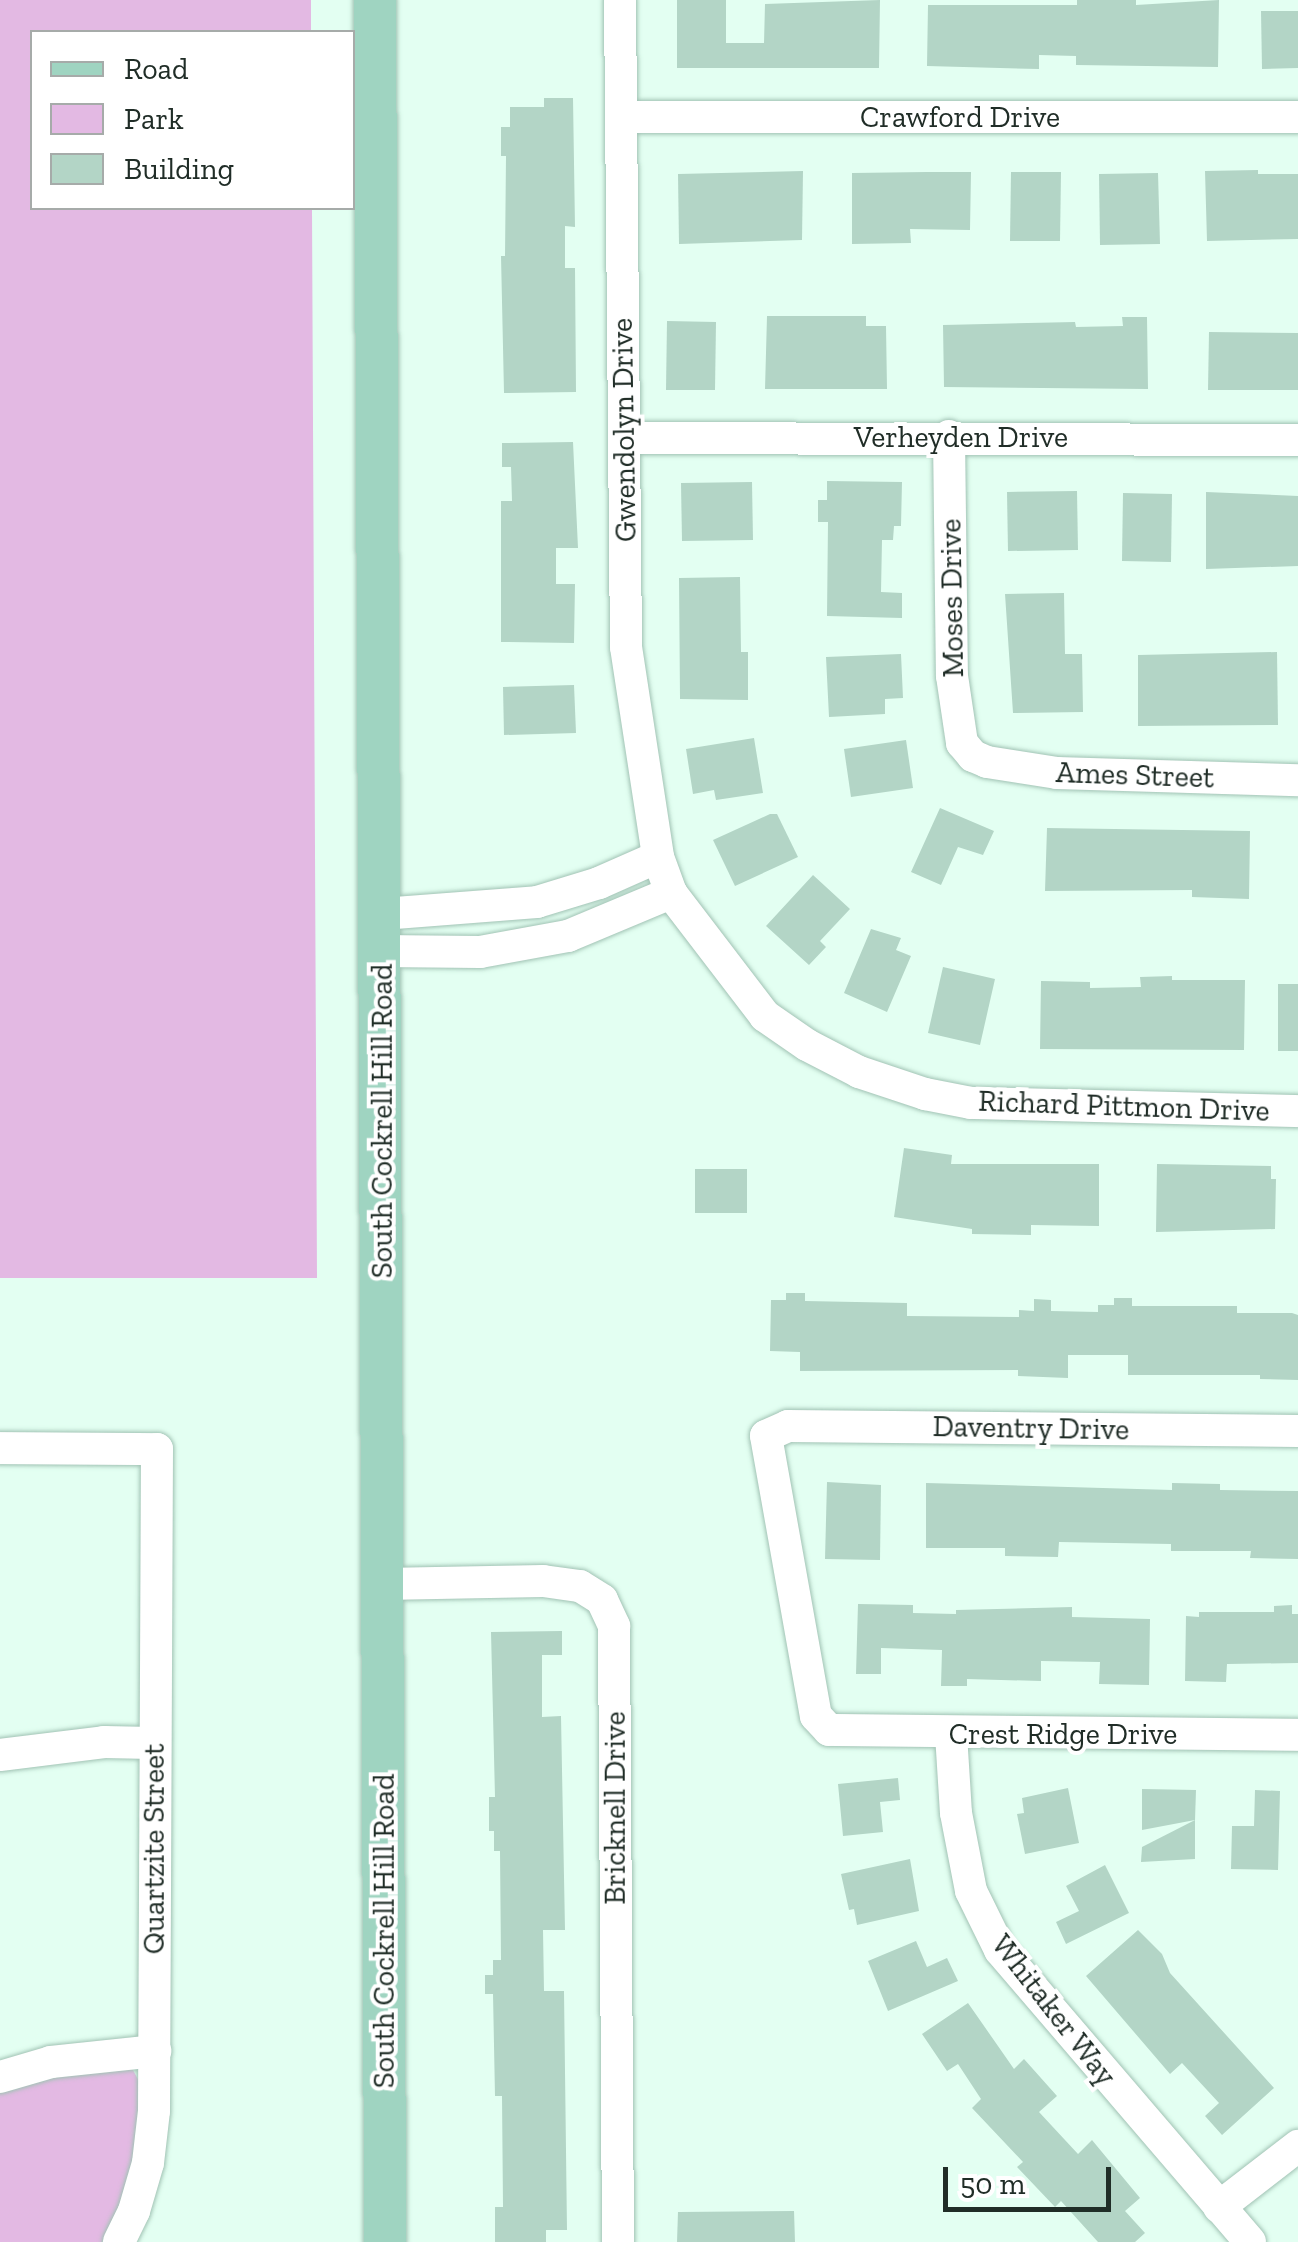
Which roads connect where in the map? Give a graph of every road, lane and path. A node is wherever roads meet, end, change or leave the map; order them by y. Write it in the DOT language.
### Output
graph roads {
  1 [pos="375,0"];
  2 [pos="620,0"];
  3 [pos="621,117"];
  4 [pos="1298,117"];
  5 [pos="949,436"];
  6 [pos="624,438"];
  7 [pos="1298,440"];
  8 [pos="973,756"];
  9 [pos="1298,780"];
  10 [pos="658,857"];
  11 [pos="671,893"];
  12 [pos="381,932"];
  13 [pos="1298,1110"];
  14 [pos="1298,1431"];
  15 [pos="0,1448"];
  16 [pos="383,1584"];
  17 [pos="829,1730"];
  18 [pos="951,1734"];
  19 [pos="1298,1736"];
  20 [pos="154,1742"];
  21 [pos="0,1755"];
  22 [pos="155,2051"];
  23 [pos="0,2077"];
  24 [pos="1298,2146"];
  25 [pos="1219,2207"];
  26 [pos="119,2242"];
  27 [pos="385,2242"];
  28 [pos="618,2242"];
  29 [pos="1250,2242"];
  1 -- 12 [label="main road, South Cockrell Hill Road"];
  2 -- 3 [label="street, Gwendolyn Drive"];
  3 -- 4 [label="street, Crawford Drive"];
  3 -- 6 [label="street, Gwendolyn Drive"];
  5 -- 6 [label="street, Verheyden Drive"];
  5 -- 7 [label="street, Verheyden Drive"];
  5 -- 8 [label="street, Moses Drive"];
  6 -- 10 [label="street, Gwendolyn Drive"];
  8 -- 9 [label="street, Ames Street"];
  10 -- 11 [label="street, Gwendolyn Drive"];
  10 -- 12 [label="street"];
  11 -- 12 [label="street"];
  11 -- 13 [label="street, Richard Pittmon Drive"];
  12 -- 16 [label="main road, South Cockrell Hill Road"];
  14 -- 17 [label="street, Daventry Drive"];
  15 -- 20 [label="street, Quartzite Street"];
  16 -- 27 [label="main road, South Cockrell Hill Road"];
  16 -- 28 [label="street, Bricknell Drive"];
  17 -- 18 [label="street, Crest Ridge Drive"];
  18 -- 19 [label="street, Crest Ridge Drive"];
  18 -- 25 [label="street, Whitaker Way"];
  20 -- 21 [label="street"];
  20 -- 22 [label="street, Quartzite Street"];
  22 -- 23 [label="street"];
  22 -- 26 [label="street, Quartzite Street"];
  24 -- 25 [label="street"];
  25 -- 29 [label="street, Whitaker Way"];
}
